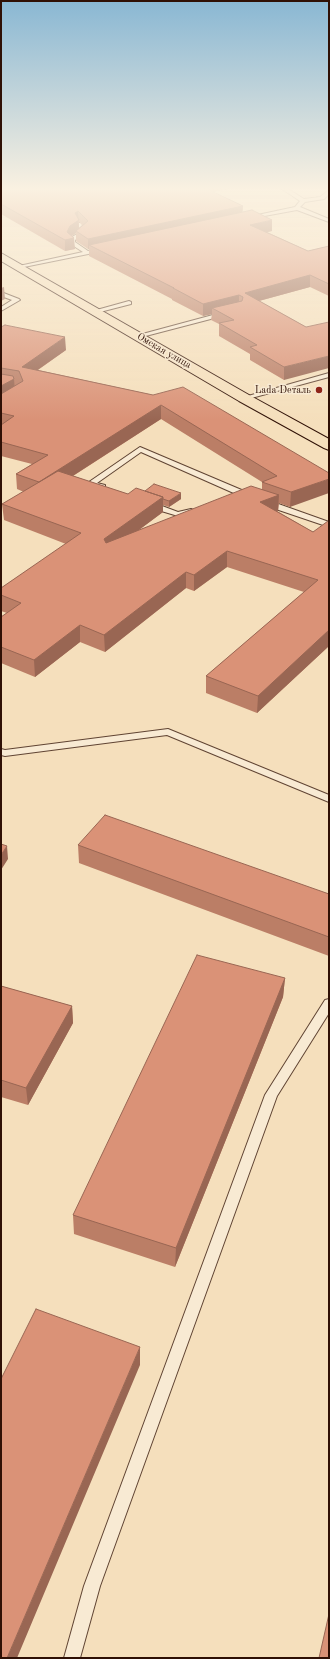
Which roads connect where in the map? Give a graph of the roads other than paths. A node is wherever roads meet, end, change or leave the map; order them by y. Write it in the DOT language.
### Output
graph roads {
  1 [pos="15,264"];
  2 [pos="33,264"];
  3 [pos="21,267"];
  4 [pos="1,294"];
  5 [pos="129,303"];
  6 [pos="1,309"];
  7 [pos="96,311"];
  8 [pos="232,312"];
  9 [pos="138,336"];
  10 [pos="329,375"];
  11 [pos="315,379"];
  12 [pos="329,384"];
  13 [pos="244,398"];
  14 [pos="329,445"];
  15 [pos="106,489"];
  16 [pos="249,497"];
  17 [pos="235,501"];
  18 [pos="142,502"];
  19 [pos="200,509"];
  20 [pos="329,524"];
  21 [pos="1,752"];
  22 [pos="329,799"];
  23 [pos="329,1004"];
  24 [pos="72,1658"];
  1 -- 3 [label="main road, Омская улица"];
  2 -- 3 [label="lane"];
  3 -- 7 [label="main road, Омская улица"];
  4 -- 6 [label="lane"];
  5 -- 7 [label="lane"];
  7 -- 9 [label="main road, Омская улица"];
  8 -- 9 [label="lane"];
  9 -- 13 [label="main road, Омская улица"];
  10 -- 11 [label="lane"];
  11 -- 12 [label="lane"];
  11 -- 13 [label="lane"];
  13 -- 14 [label="main road, Омская улица"];
  15 -- 16 [label="lane"];
  16 -- 17 [label="lane"];
  16 -- 20 [label="lane"];
  18 -- 19 [label="lane"];
  21 -- 22 [label="lane"];
  23 -- 24 [label="lane"];
}
